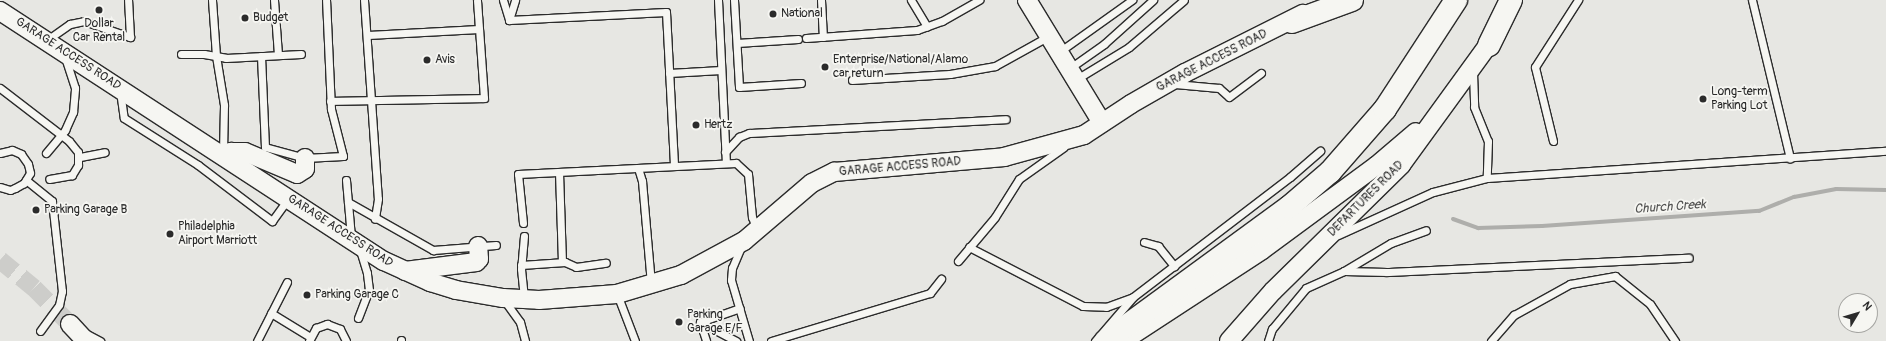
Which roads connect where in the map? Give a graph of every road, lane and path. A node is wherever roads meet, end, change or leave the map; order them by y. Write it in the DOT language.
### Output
graph roads {
  1 [pos="128,0"];
  2 [pos="212,0"];
  3 [pos="274,0"];
  4 [pos="326,0"];
  5 [pos="364,0"];
  6 [pos="477,0"];
  7 [pos="503,0"];
  8 [pos="515,0"];
  9 [pos="718,0"];
  10 [pos="734,0"];
  11 [pos="821,0"];
  12 [pos="911,0"];
  13 [pos="979,0"];
  14 [pos="1027,0"];
  15 [pos="1132,0"];
  16 [pos="1153,0"];
  17 [pos="1184,0"];
  18 [pos="1326,0"];
  19 [pos="1352,0"];
  20 [pos="1456,0"];
  21 [pos="1511,0"];
  22 [pos="1520,0"];
  23 [pos="1578,0"];
  24 [pos="1752,0"];
  25 [pos="1,13"];
  26 [pos="509,20"];
  27 [pos="1292,22"];
  28 [pos="927,27"];
  29 [pos="479,29"];
  30 [pos="368,35"];
  31 [pos="1049,36"];
  32 [pos="823,37"];
  33 [pos="806,38"];
  34 [pos="798,39"];
  35 [pos="737,42"];
  36 [pos="54,45"];
  37 [pos="1489,45"];
  38 [pos="1059,53"];
  39 [pos="181,54"];
  40 [pos="301,54"];
  41 [pos="278,55"];
  42 [pos="216,56"];
  43 [pos="261,56"];
  44 [pos="1473,67"];
  45 [pos="721,70"];
  46 [pos="669,73"];
  47 [pos="1260,73"];
  48 [pos="1072,74"];
  49 [pos="852,80"];
  50 [pos="801,83"];
  51 [pos="1167,83"];
  52 [pos="120,87"];
  53 [pos="0,88"];
  54 [pos="1455,94"];
  55 [pos="330,101"];
  56 [pos="372,101"];
  57 [pos="1006,118"];
  58 [pos="1102,123"];
  59 [pos="62,135"];
  60 [pos="1084,135"];
  61 [pos="1553,141"];
  62 [pos="1320,151"];
  63 [pos="1886,151"];
  64 [pos="105,152"];
  65 [pos="725,152"];
  66 [pos="0,153"];
  67 [pos="46,153"];
  68 [pos="223,155"];
  69 [pos="80,156"];
  70 [pos="305,158"];
  71 [pos="1790,158"];
  72 [pos="726,163"];
  73 [pos="674,166"];
  74 [pos="638,168"];
  75 [pos="559,172"];
  76 [pos="1487,178"];
  77 [pos="49,179"];
  78 [pos="26,180"];
  79 [pos="346,180"];
  80 [pos="0,187"];
  81 [pos="289,198"];
  82 [pos="348,202"];
  83 [pos="375,219"];
  84 [pos="523,223"];
  85 [pos="1426,230"];
  86 [pos="524,236"];
  87 [pos="750,236"];
  88 [pos="1325,240"];
  89 [pos="355,242"];
  90 [pos="1144,242"];
  91 [pos="496,245"];
  92 [pos="478,246"];
  93 [pos="969,247"];
  94 [pos="1689,258"];
  95 [pos="958,261"];
  96 [pos="562,262"];
  97 [pos="606,263"];
  98 [pos="521,264"];
  99 [pos="1174,266"];
  100 [pos="1344,270"];
  101 [pos="405,271"];
  102 [pos="941,279"];
  103 [pos="287,282"];
  104 [pos="651,285"];
  105 [pos="617,294"];
  106 [pos="1133,297"];
  107 [pos="503,298"];
  108 [pos="524,300"];
  109 [pos="740,308"];
  110 [pos="271,314"];
  111 [pos="358,318"];
  112 [pos="700,322"];
  113 [pos="70,324"];
  114 [pos="40,331"];
  115 [pos="309,339"];
  116 [pos="86,341"];
  117 [pos="100,341"];
  118 [pos="257,341"];
  119 [pos="346,341"];
  120 [pos="526,341"];
  121 [pos="635,341"];
  122 [pos="706,341"];
  123 [pos="736,341"];
  124 [pos="748,341"];
  125 [pos="771,341"];
  126 [pos="1095,341"];
  127 [pos="1106,341"];
  128 [pos="1123,341"];
  129 [pos="1229,341"];
  130 [pos="1268,341"];
  131 [pos="1491,341"];
  132 [pos="1675,341"];
  1 -- 36 [label="lane"];
  2 -- 42 [label="lane"];
  3 -- 41 [label="lane"];
  4 -- 55 [label="lane"];
  5 -- 30 [label="lane"];
  6 -- 29 [label="lane"];
  7 -- 26 [label="lane"];
  8 -- 26 [label="lane"];
  9 -- 45 [label="lane"];
  10 -- 35 [label="lane"];
  11 -- 32 [label="lane"];
  12 -- 28 [label="lane"];
  13 -- 28 [label="lane"];
  14 -- 31 [label="street"];
  15 -- 38 [label="lane"];
  16 -- 48 [label="lane"];
  17 -- 48 [label="lane"];
  18 -- 27 [label="street, GARAGE ACCESS ROAD"];
  19 -- 27 [label="highway"];
  20 -- 127 [label="highway"];
  21 -- 37 [label="highway"];
  22 -- 37 [label="street, DEPARTURES ROAD"];
  23 -- 61 [label="lane"];
  24 -- 71 [label="lane"];
  25 -- 36 [label="street, GARAGE ACCESS ROAD"];
  26 -- 46 [label="lane"];
  27 -- 51 [label="street, GARAGE ACCESS ROAD"];
  28 -- 32 [label="lane"];
  29 -- 30 [label="lane"];
  29 -- 56 [label="lane"];
  30 -- 56 [label="lane"];
  31 -- 38 [label="street"];
  31 -- 49 [label="lane"];
  32 -- 33 [label="lane"];
  34 -- 35 [label="lane"];
  35 -- 50 [label="lane"];
  36 -- 52 [label="street, GARAGE ACCESS ROAD"];
  36 -- 59 [label="lane"];
  37 -- 44 [label="street, DEPARTURES ROAD"];
  38 -- 48 [label="street"];
  39 -- 42 [label="lane"];
  40 -- 41 [label="lane"];
  41 -- 43 [label="lane"];
  42 -- 43 [label="lane"];
  42 -- 68 [label="lane"];
  43 -- 70 [label="lane"];
  44 -- 54 [label="street, DEPARTURES ROAD"];
  44 -- 76 [label="lane"];
  45 -- 46 [label="lane"];
  45 -- 65 [label="lane"];
  46 -- 73 [label="lane"];
  47 -- 51 [label="lane"];
  48 -- 58 [label="street"];
  51 -- 58 [label="street, GARAGE ACCESS ROAD"];
  52 -- 68 [label="street, GARAGE ACCESS ROAD"];
  52 -- 81 [label="lane"];
  53 -- 59 [label="lane"];
  54 -- 88 [label="street, DEPARTURES ROAD"];
  54 -- 128 [label="street"];
  55 -- 56 [label="lane"];
  55 -- 70 [label="lane"];
  56 -- 83 [label="lane"];
  57 -- 65 [label="lane"];
  58 -- 60 [label="street, GARAGE ACCESS ROAD"];
  59 -- 67 [label="lane"];
  59 -- 69 [label="lane"];
  60 -- 87 [label="street, GARAGE ACCESS ROAD"];
  60 -- 93 [label="lane"];
  62 -- 99 [label="lane"];
  63 -- 71 [label="lane"];
  64 -- 69 [label="lane"];
  65 -- 72 [label="lane"];
  66 -- 78 [label="lane"];
  68 -- 70 [label="street"];
  68 -- 81 [label="street, GARAGE ACCESS ROAD"];
  69 -- 77 [label="lane"];
  71 -- 76 [label="lane"];
  72 -- 73 [label="lane"];
  72 -- 87 [label="lane"];
  73 -- 74 [label="lane"];
  74 -- 75 [label="lane"];
  74 -- 104 [label="lane"];
  75 -- 84 [label="lane"];
  75 -- 96 [label="lane"];
  76 -- 88 [label="lane"];
  78 -- 80 [label="lane"];
  78 -- 114 [label="lane"];
  79 -- 82 [label="lane"];
  81 -- 89 [label="street, GARAGE ACCESS ROAD"];
  82 -- 83 [label="lane"];
  82 -- 89 [label="lane"];
  83 -- 92 [label="lane"];
  85 -- 100 [label="lane"];
  86 -- 98 [label="lane"];
  87 -- 104 [label="street, GARAGE ACCESS ROAD"];
  87 -- 109 [label="lane"];
  88 -- 129 [label="street, DEPARTURES ROAD"];
  89 -- 101 [label="street, GARAGE ACCESS ROAD"];
  89 -- 111 [label="lane"];
  90 -- 99 [label="lane"];
  91 -- 92 [label="lane"];
  92 -- 101 [label="street"];
  93 -- 95 [label="lane"];
  93 -- 106 [label="lane"];
  94 -- 100 [label="lane"];
  96 -- 97 [label="lane"];
  96 -- 98 [label="lane"];
  98 -- 108 [label="lane"];
  99 -- 106 [label="lane"];
  100 -- 130 [label="lane"];
  101 -- 107 [label="street, GARAGE ACCESS ROAD"];
  102 -- 125 [label="lane"];
  103 -- 110 [label="lane"];
  104 -- 105 [label="street, GARAGE ACCESS ROAD"];
  105 -- 108 [label="street, GARAGE ACCESS ROAD"];
  105 -- 121 [label="lane"];
  106 -- 126 [label="lane"];
  107 -- 108 [label="street, GARAGE ACCESS ROAD"];
  107 -- 120 [label="lane"];
  109 -- 112 [label="lane"];
  109 -- 124 [label="lane"];
  110 -- 115 [label="lane"];
  110 -- 118 [label="lane"];
  112 -- 122 [label="lane"];
  112 -- 123 [label="lane"];
  113 -- 116 [label="street"];
  113 -- 117 [label="lane"];
  115 -- 119 [label="lane"];
  131 -- 132 [label="lane"];
}
